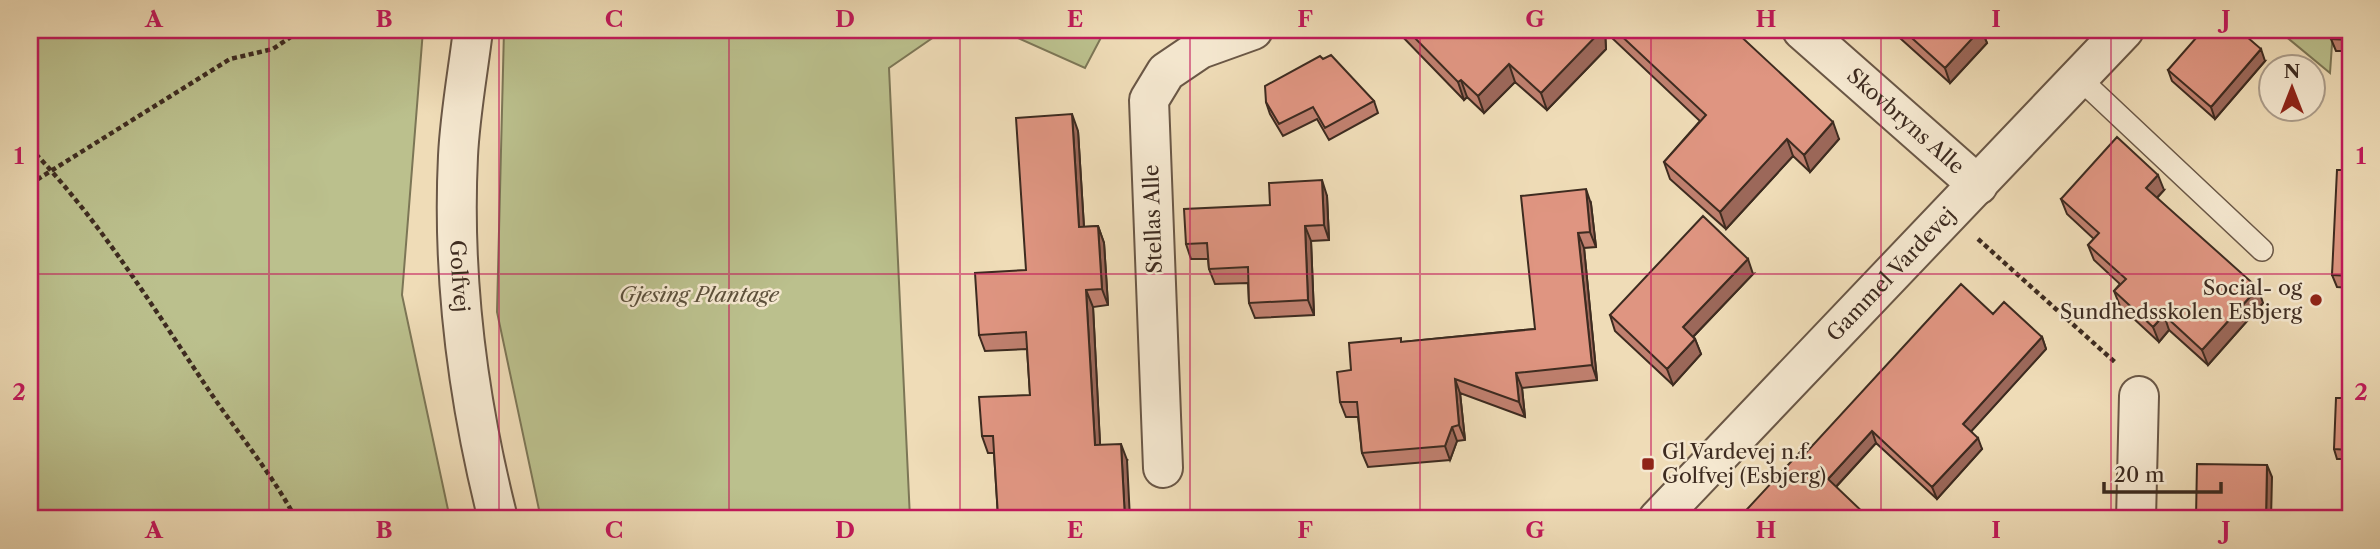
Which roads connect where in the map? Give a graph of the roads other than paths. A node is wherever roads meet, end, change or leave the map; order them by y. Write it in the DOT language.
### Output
graph roads {
  1 [pos="473,30"];
  2 [pos="1253,30"];
  3 [pos="1802,30"];
  4 [pos="2124,30"];
  5 [pos="2078,78"];
  6 [pos="1978,185"];
  7 [pos="2262,250"];
  8 [pos="2139,396"];
  9 [pos="1163,468"];
  10 [pos="498,519"];
  11 [pos="1658,519"];
  12 [pos="2136,519"];
  1 -- 10 [label="street, Golfvej"];
  2 -- 9 [label="street, Stellas Alle"];
  3 -- 6 [label="street, Skovbryns Alle"];
  4 -- 5 [label="street, Gammel Vardevej"];
  5 -- 6 [label="street, Gammel Vardevej"];
  5 -- 7 [label="lane"];
  6 -- 11 [label="street, Gammel Vardevej"];
  8 -- 12 [label="street"];
}
